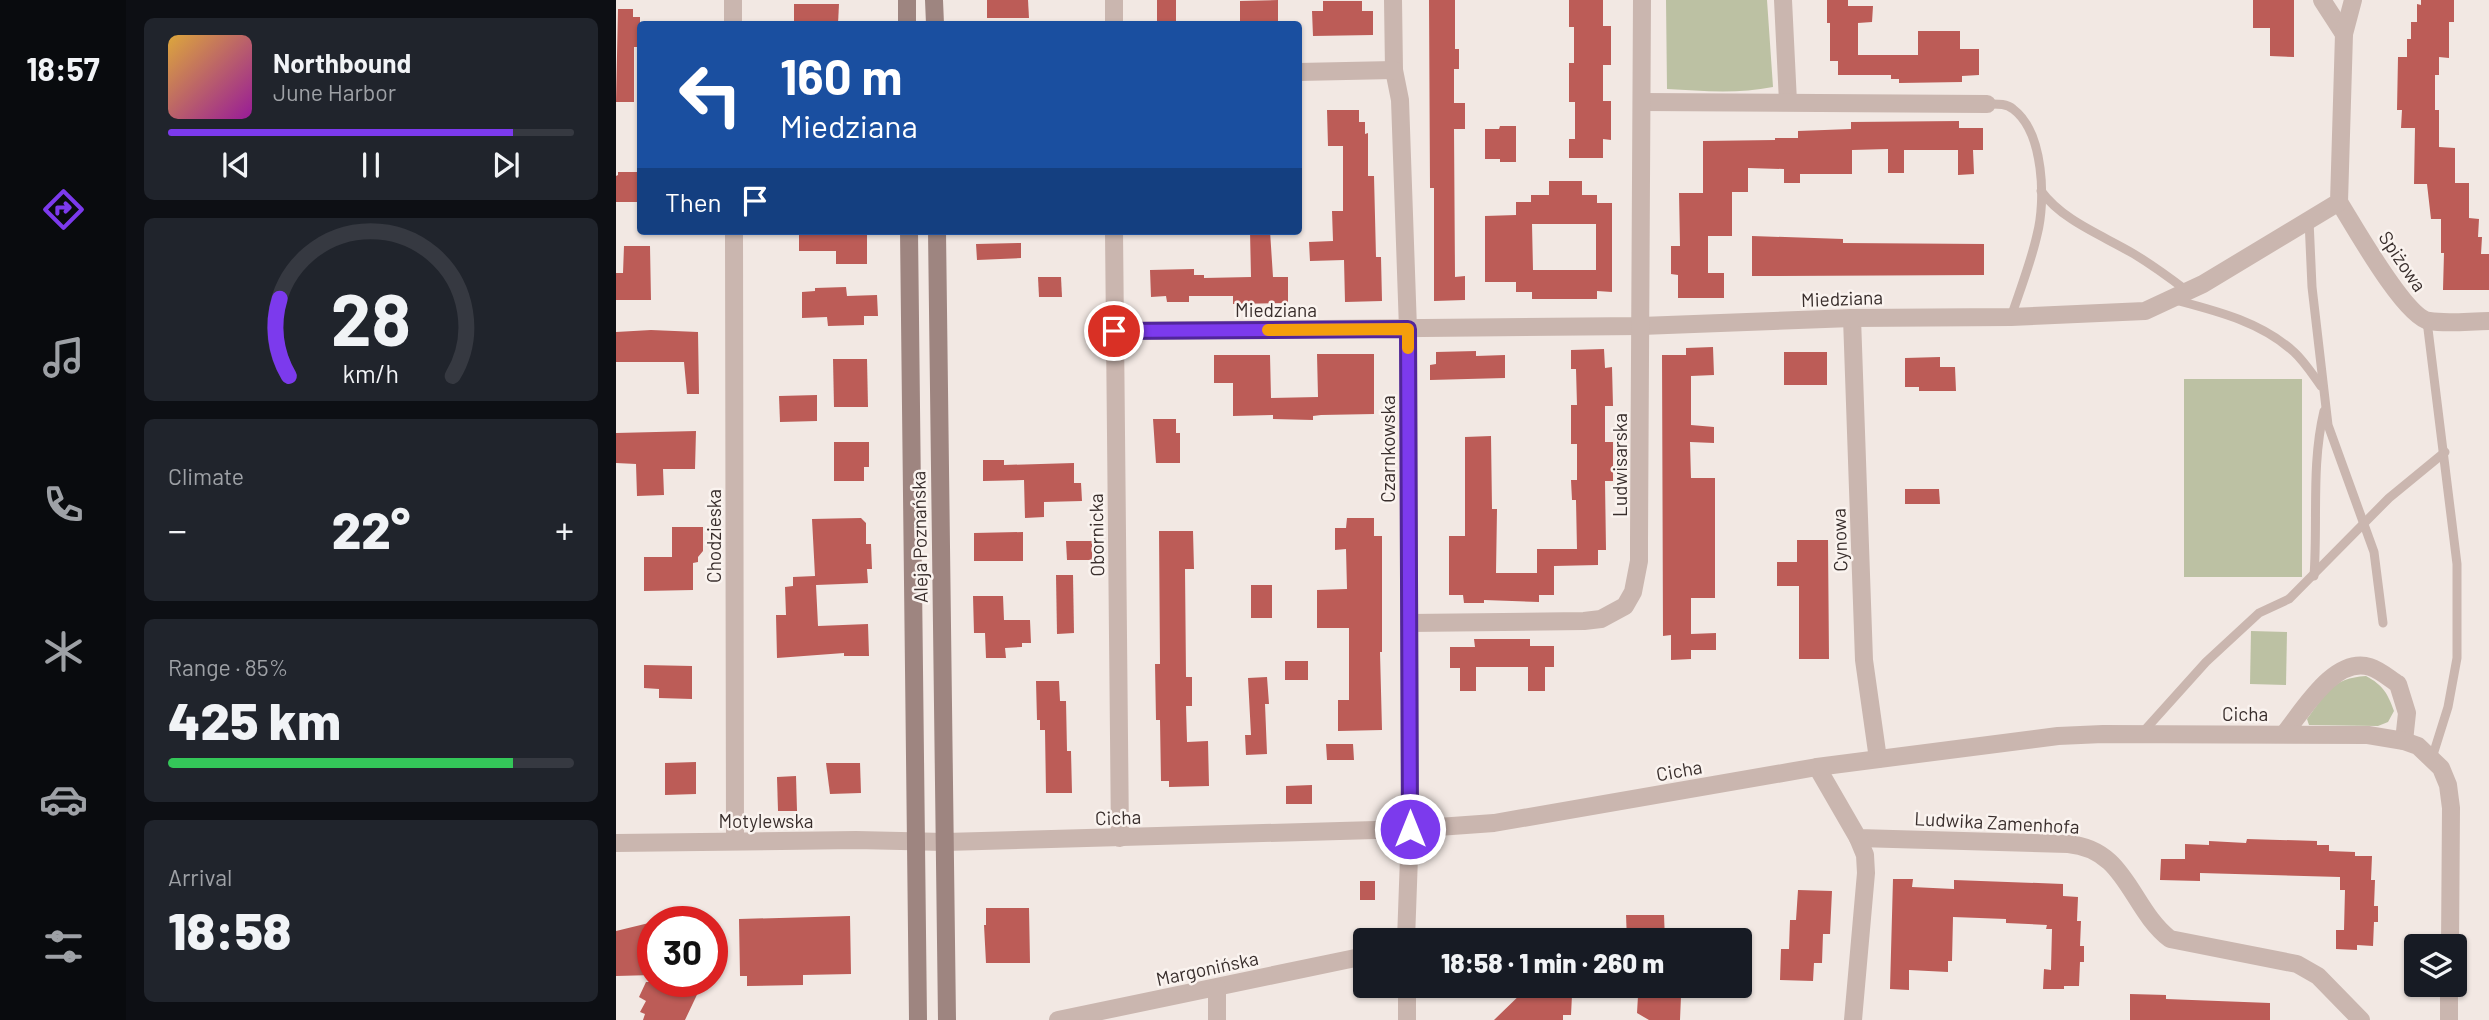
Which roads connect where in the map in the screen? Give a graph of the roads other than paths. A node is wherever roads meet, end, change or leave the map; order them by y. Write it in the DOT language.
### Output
graph roads {
  1 [pos="733,0"];
  2 [pos="906,0"];
  3 [pos="934,0"];
  4 [pos="1114,0"];
  5 [pos="1393,0"];
  6 [pos="1642,0"];
  7 [pos="1783,0"];
  8 [pos="2322,0"];
  9 [pos="2353,0"];
  10 [pos="733,21"];
  11 [pos="907,21"];
  12 [pos="934,21"];
  13 [pos="1114,21"];
  14 [pos="2344,34"];
  15 [pos="1394,70"];
  16 [pos="1302,72"];
  17 [pos="1642,102"];
  18 [pos="1788,102"];
  19 [pos="1987,104"];
  20 [pos="2040,190"];
  21 [pos="2339,202"];
  22 [pos="2309,220"];
  23 [pos="734,235"];
  24 [pos="909,235"];
  25 [pos="937,235"];
  26 [pos="1114,235"];
  27 [pos="2189,292"];
  28 [pos="2172,300"];
  29 [pos="2011,317"];
  30 [pos="1852,318"];
  31 [pos="2427,321"];
  32 [pos="2489,321"];
  33 [pos="1641,326"];
  34 [pos="1408,329"];
  35 [pos="1114,331"];
  36 [pos="2322,387"];
  37 [pos="2325,406"];
  38 [pos="2445,452"];
  39 [pos="2363,523"];
  40 [pos="2314,576"];
  41 [pos="1409,623"];
  42 [pos="2383,623"];
  43 [pos="2141,734"];
  44 [pos="2284,734"];
  45 [pos="2411,743"];
  46 [pos="2432,758"];
  47 [pos="1878,759"];
  48 [pos="1817,767"];
  49 [pos="1410,829"];
  50 [pos="1120,838"];
  51 [pos="1858,838"];
  52 [pos="735,841"];
  53 [pos="916,841"];
  54 [pos="945,842"];
  55 [pos="616,843"];
  56 [pos="1406,928"];
  57 [pos="2450,934"];
  58 [pos="1353,959"];
  59 [pos="1217,988"];
  60 [pos="2449,997"];
  61 [pos="1407,998"];
  62 [pos="918,1020"];
  63 [pos="947,1020"];
  64 [pos="1058,1020"];
  65 [pos="1217,1020"];
  66 [pos="1407,1020"];
  67 [pos="1853,1020"];
  68 [pos="2361,1020"];
  69 [pos="2449,1020"];
  1 -- 10 [label="street"];
  2 -- 11 [label="main road"];
  3 -- 12 [label="main road"];
  4 -- 13 [label="street"];
  5 -- 15 [label="street, Czarnkowska"];
  6 -- 17 [label="street, Ludwisarska"];
  7 -- 18 [label="street"];
  8 -- 14 [label="street"];
  9 -- 14 [label="street"];
  14 -- 21 [label="street"];
  15 -- 16 [label="street"];
  15 -- 34 [label="street, Czarnkowska"];
  17 -- 18 [label="street"];
  17 -- 33 [label="street, Ludwisarska"];
  18 -- 19 [label="street"];
  19 -- 20 [label="lane"];
  20 -- 27 [label="lane"];
  20 -- 29 [label="lane"];
  21 -- 22 [label="street, Miedziana"];
  21 -- 31 [label="street, Spiżowa"];
  22 -- 27 [label="street, Miedziana"];
  22 -- 36 [label="lane"];
  23 -- 52 [label="street, Chodzieska"];
  24 -- 53 [label="main road, Aleja Poznańska"];
  25 -- 54 [label="main road, Aleja Poznańska"];
  26 -- 35 [label="street, Obornicka"];
  27 -- 28 [label="street, Miedziana"];
  28 -- 29 [label="street, Miedziana"];
  28 -- 36 [label="lane"];
  29 -- 30 [label="street, Miedziana"];
  30 -- 33 [label="street, Miedziana"];
  30 -- 47 [label="street, Cynowa"];
  31 -- 32 [label="street"];
  31 -- 38 [label="lane"];
  33 -- 34 [label="street, Miedziana"];
  33 -- 41 [label="street, Ludwisarska"];
  34 -- 35 [label="street, Miedziana"];
  34 -- 41 [label="street, Czarnkowska"];
  35 -- 50 [label="street, Obornicka"];
  36 -- 37 [label="lane"];
  37 -- 39 [label="lane"];
  37 -- 40 [label="lane"];
  38 -- 39 [label="lane"];
  38 -- 46 [label="lane"];
  39 -- 40 [label="lane"];
  39 -- 42 [label="lane"];
  40 -- 43 [label="lane"];
  41 -- 49 [label="street, Czarnkowska"];
  43 -- 44 [label="street, Cicha"];
  43 -- 47 [label="street, Cicha"];
  44 -- 45 [label="street, Cicha"];
  44 -- 45 [label="street"];
  45 -- 46 [label="street"];
  46 -- 57 [label="street"];
  47 -- 48 [label="street, Cicha"];
  48 -- 49 [label="street, Cicha"];
  48 -- 51 [label="street"];
  49 -- 50 [label="street, Cicha"];
  49 -- 56 [label="street, Czarnkowska"];
  50 -- 54 [label="street, Cicha"];
  51 -- 67 [label="street"];
  51 -- 68 [label="street, Ludwika Zamenhofa"];
  52 -- 53 [label="street, Motylewska"];
  52 -- 55 [label="street, Motylewska"];
  53 -- 54 [label="street"];
  53 -- 62 [label="main road, Aleja Poznańska"];
  54 -- 63 [label="main road, Aleja Poznańska"];
  58 -- 59 [label="street, Margonińska"];
  59 -- 64 [label="street, Margonińska"];
  59 -- 65 [label="street"];
  60 -- 69 [label="street"];
  61 -- 66 [label="street"];
}
